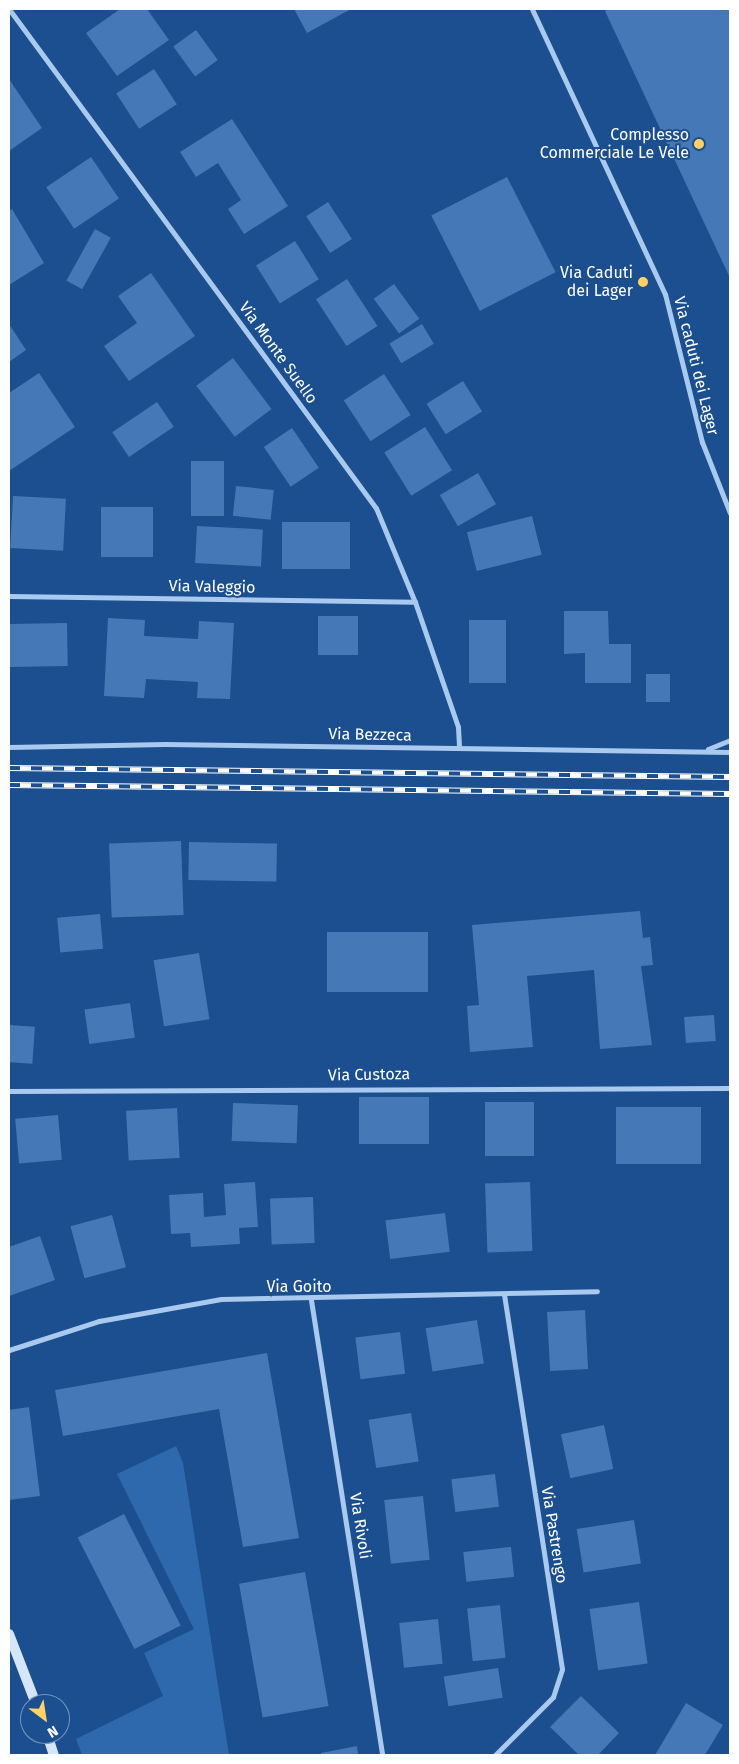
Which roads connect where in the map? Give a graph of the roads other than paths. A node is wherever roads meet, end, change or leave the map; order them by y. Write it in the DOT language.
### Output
graph roads {
  1 [pos="9,9"];
  2 [pos="532,9"];
  3 [pos="730,512"];
  4 [pos="9,596"];
  5 [pos="415,602"];
  6 [pos="730,740"];
  7 [pos="9,747"];
  8 [pos="459,748"];
  9 [pos="708,749"];
  10 [pos="730,752"];
  11 [pos="730,1088"];
  12 [pos="9,1091"];
  13 [pos="597,1291"];
  14 [pos="504,1294"];
  15 [pos="311,1300"];
  16 [pos="9,1350"];
  17 [pos="9,1634"];
  18 [pos="32,1694"];
  19 [pos="382,1755"];
  20 [pos="495,1755"];
  1 -- 5 [label="street, Via Monte Suello"];
  2 -- 3 [label="street, Via caduti dei Lager"];
  4 -- 5 [label="street, Via Valeggio"];
  5 -- 8 [label="street, Via Monte Suello"];
  6 -- 9 [label="street"];
  7 -- 8 [label="street, Via Bezzeca"];
  8 -- 9 [label="street, Via Bezzeca"];
  9 -- 10 [label="street, Via Bezzeca"];
  11 -- 12 [label="street, Via Custoza"];
  13 -- 14 [label="street, Via Goito"];
  14 -- 15 [label="street, Via Goito"];
  14 -- 20 [label="street, Via Pastrengo"];
  15 -- 16 [label="street, Via Goito"];
  15 -- 19 [label="street, Via Rivoli"];
  17 -- 18 [label="street"];
}
